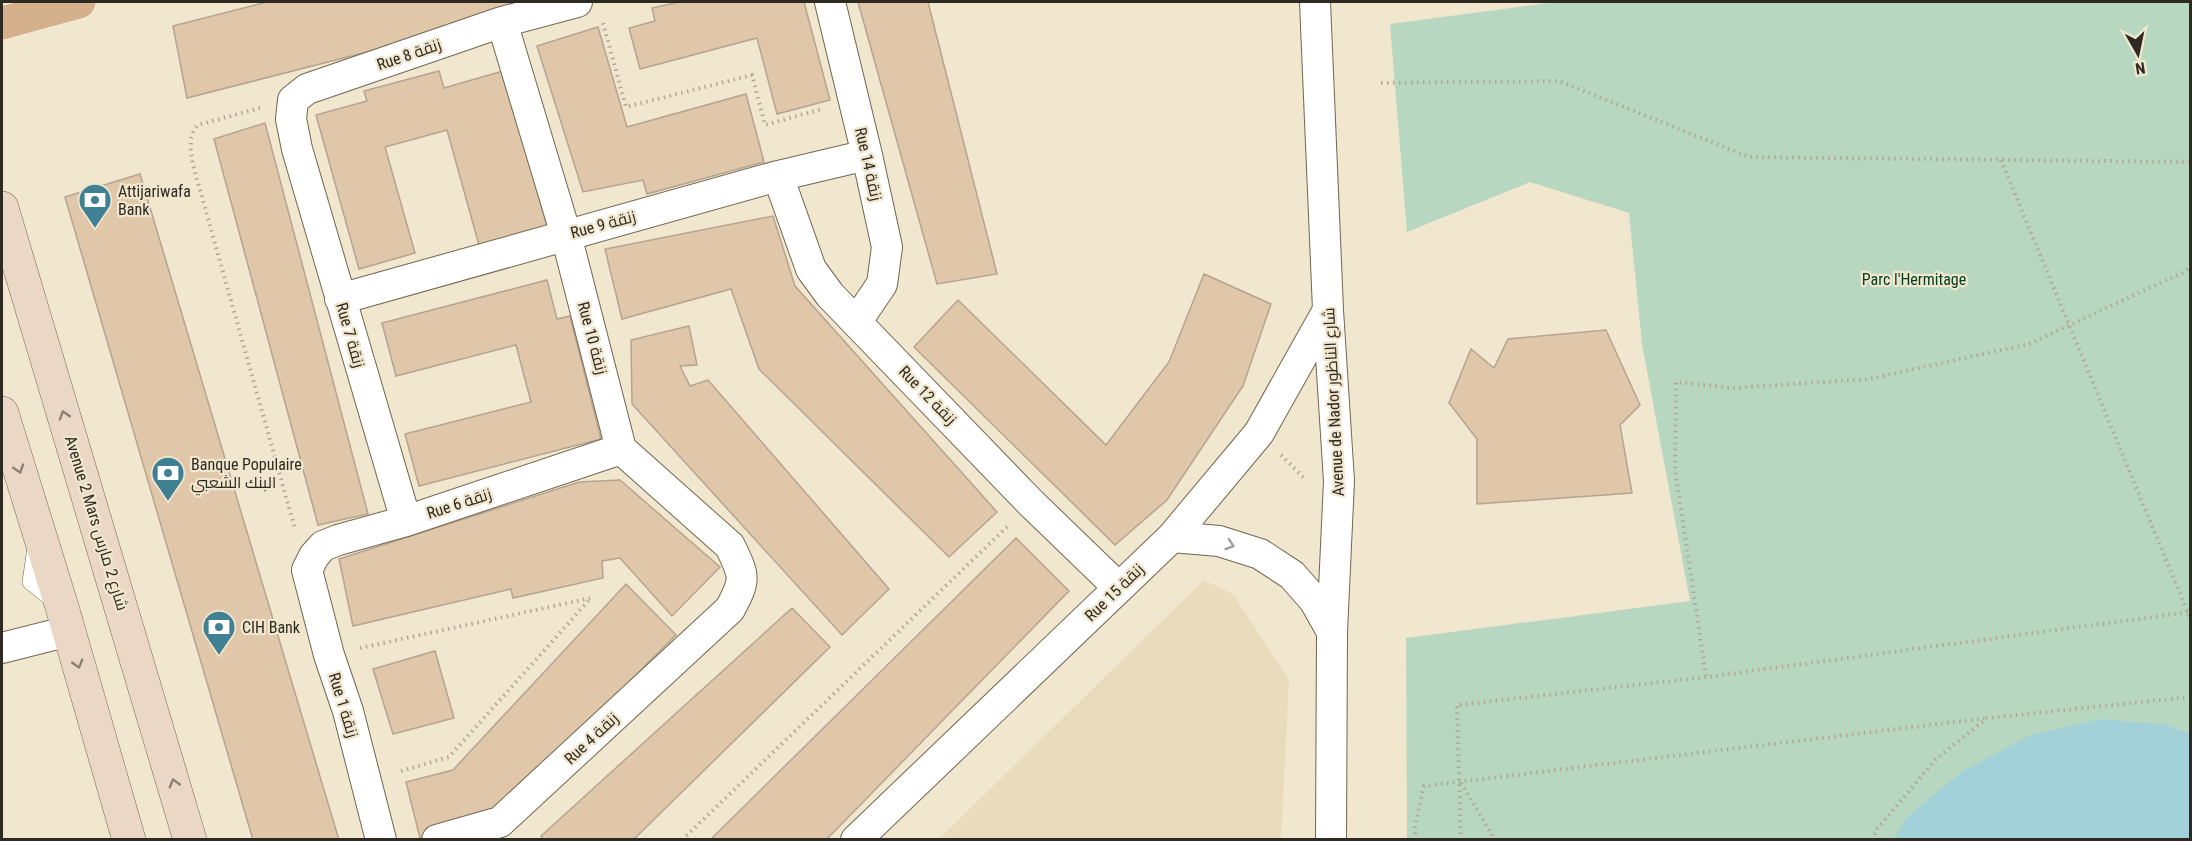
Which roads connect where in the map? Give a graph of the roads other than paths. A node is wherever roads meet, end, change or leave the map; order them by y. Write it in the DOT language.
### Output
graph roads {
  1 [pos="79,2"];
  2 [pos="830,2"];
  3 [pos="1315,2"];
  4 [pos="588,7"];
  5 [pos="502,22"];
  6 [pos="2,23"];
  7 [pos="297,149"];
  8 [pos="867,155"];
  9 [pos="778,176"];
  10 [pos="2,208"];
  11 [pos="566,235"];
  12 [pos="340,299"];
  13 [pos="1328,310"];
  14 [pos="857,321"];
  15 [pos="2,413"];
  16 [pos="621,449"];
  17 [pos="406,521"];
  18 [pos="1172,537"];
  19 [pos="307,570"];
  20 [pos="1118,587"];
  21 [pos="65,619"];
  22 [pos="1332,632"];
  23 [pos="2,648"];
  24 [pos="502,831"];
  25 [pos="129,840"];
  26 [pos="190,840"];
  27 [pos="381,840"];
  28 [pos="437,840"];
  29 [pos="856,840"];
  30 [pos="1331,840"];
  1 -- 6 [label="main road"];
  2 -- 8 [label="street, Rue 14 زنقة"];
  3 -- 13 [label="street, Avenue de Nador شارع الناظور"];
  4 -- 5 [label="street, Rue 8 زنقة"];
  5 -- 7 [label="street, Rue 8 زنقة"];
  5 -- 11 [label="street, Rue 10 زنقة"];
  7 -- 12 [label="street, Rue 7 زنقة"];
  8 -- 9 [label="street, Rue 9 زنقة"];
  8 -- 14 [label="street, Rue 14 زنقة"];
  9 -- 11 [label="street, Rue 9 زنقة"];
  9 -- 14 [label="street, Rue 12 زنقة"];
  26 -- 10 [label="main road, Avenue 2 Mars شارع 2 مارس, one-way"];
  11 -- 12 [label="street, Rue 9 زنقة"];
  11 -- 16 [label="street, Rue 10 زنقة"];
  12 -- 17 [label="street, Rue 7 زنقة"];
  13 -- 18 [label="street, Rue 15 زنقة"];
  13 -- 22 [label="street, Avenue de Nador شارع الناظور"];
  14 -- 20 [label="street, Rue 12 زنقة"];
  15 -- 21 [label="main road, one-way"];
  16 -- 17 [label="street, Rue 6 زنقة"];
  16 -- 24 [label="street, Rue 4 زنقة"];
  17 -- 19 [label="street, Rue 6 زنقة"];
  18 -- 20 [label="street, Rue 15 زنقة"];
  18 -- 22 [label="street, one-way"];
  19 -- 27 [label="street, Rue 1 زنقة"];
  20 -- 29 [label="street, Rue 15 زنقة"];
  21 -- 23 [label="street"];
  21 -- 25 [label="main road, one-way"];
  22 -- 30 [label="street, Avenue de Nador شارع الناظور"];
  24 -- 28 [label="street, Rue 4 زنقة"];
}
